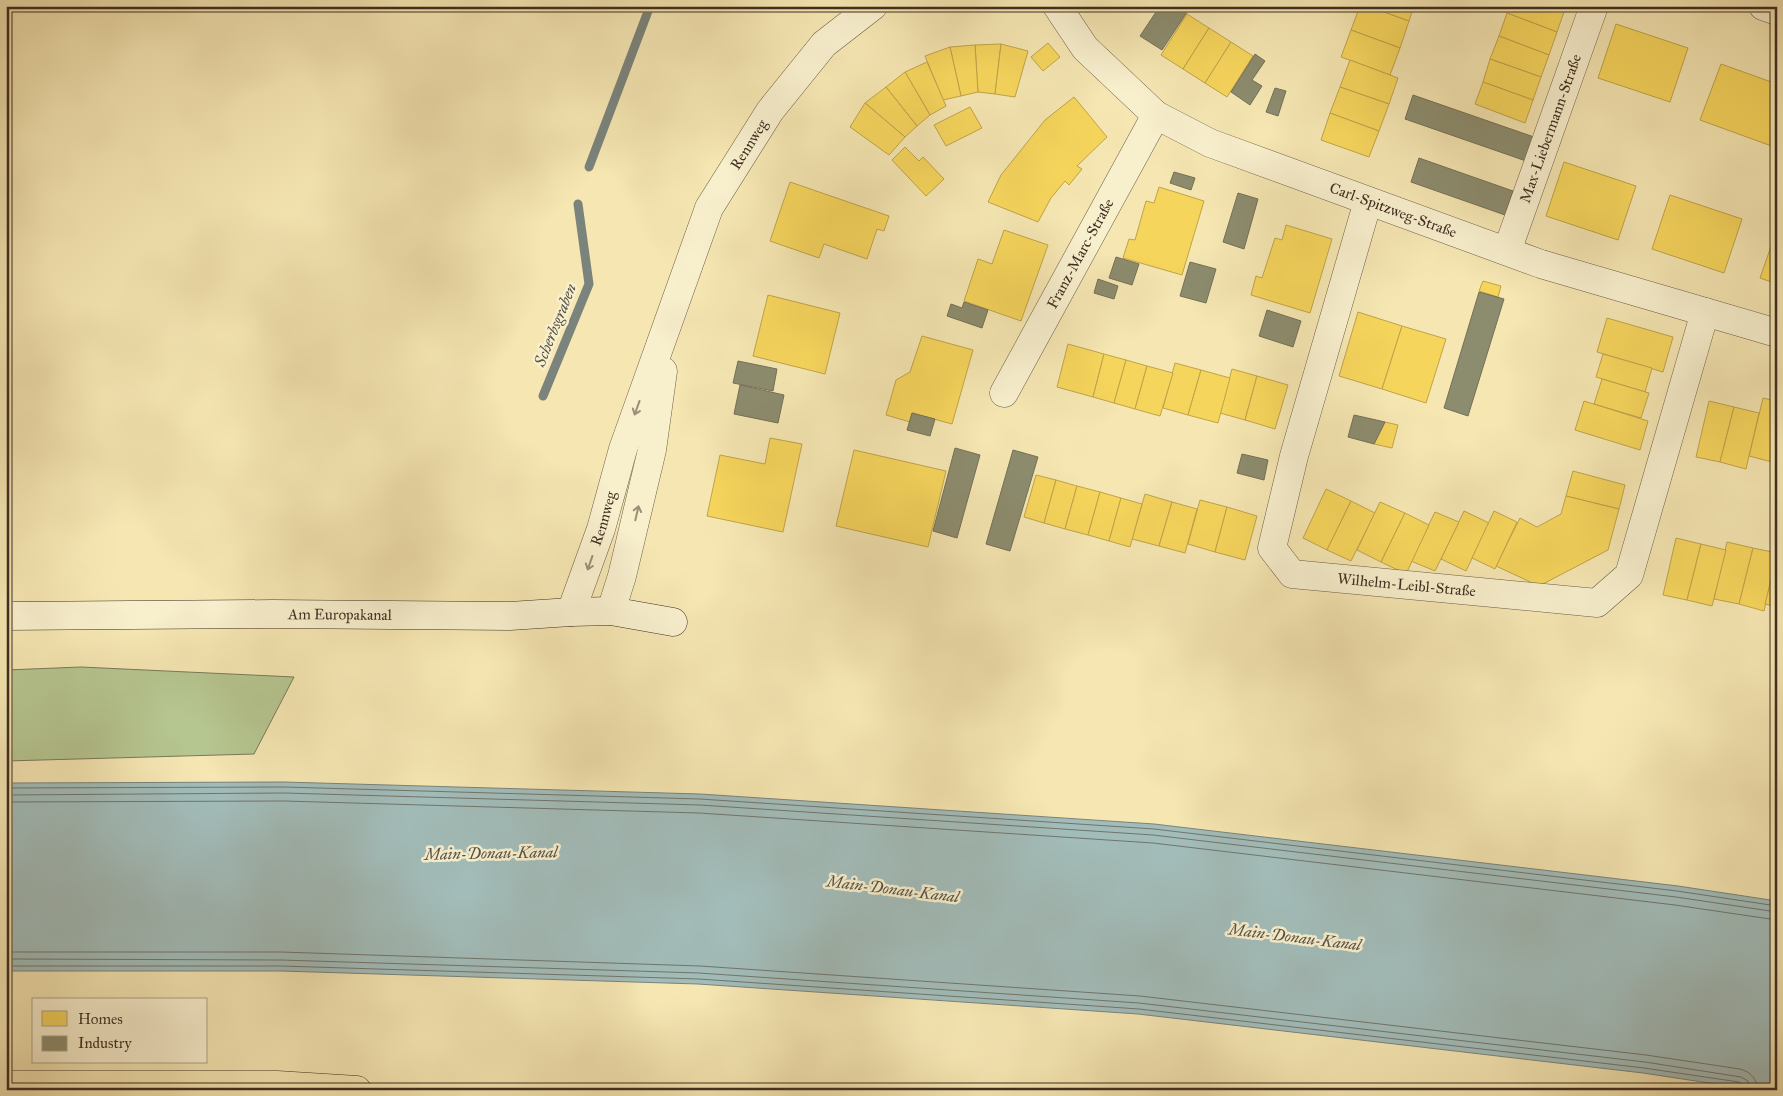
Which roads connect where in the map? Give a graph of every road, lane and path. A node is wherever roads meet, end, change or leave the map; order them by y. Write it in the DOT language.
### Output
graph roads {
  1 [pos="873,6"];
  2 [pos="1057,6"];
  3 [pos="1594,6"];
  4 [pos="1763,6"];
  5 [pos="1777,11"];
  6 [pos="1156,115"];
  7 [pos="1368,201"];
  8 [pos="1507,251"];
  9 [pos="1705,312"];
  10 [pos="672,313"];
  11 [pos="1777,333"];
  12 [pos="1004,393"];
  13 [pos="611,611"];
  14 [pos="571,612"];
  15 [pos="6,616"];
  16 [pos="673,622"];
  17 [pos="6,1085"];
  18 [pos="357,1090"];
  1 -- 10 [label="street, Rennweg"];
  2 -- 6 [label="street, Carl-Spitzweg-Straße"];
  3 -- 8 [label="street, Max-Liebermann-Straße"];
  4 -- 5 [label="street"];
  6 -- 7 [label="street, Carl-Spitzweg-Straße"];
  6 -- 12 [label="street, Franz-Marc-Straße"];
  7 -- 8 [label="street, Carl-Spitzweg-Straße"];
  7 -- 9 [label="street, Wilhelm-Leibl-Straße"];
  8 -- 9 [label="street, Carl-Spitzweg-Straße"];
  9 -- 11 [label="street, Carl-Spitzweg-Straße"];
  13 -- 10 [label="street, Rennweg, one-way"];
  10 -- 14 [label="street, Rennweg, one-way"];
  13 -- 14 [label="street, Am Europakanal"];
  13 -- 16 [label="street, Am Europakanal"];
  14 -- 15 [label="street, Am Europakanal"];
  17 -- 18 [label="highway"];
}
